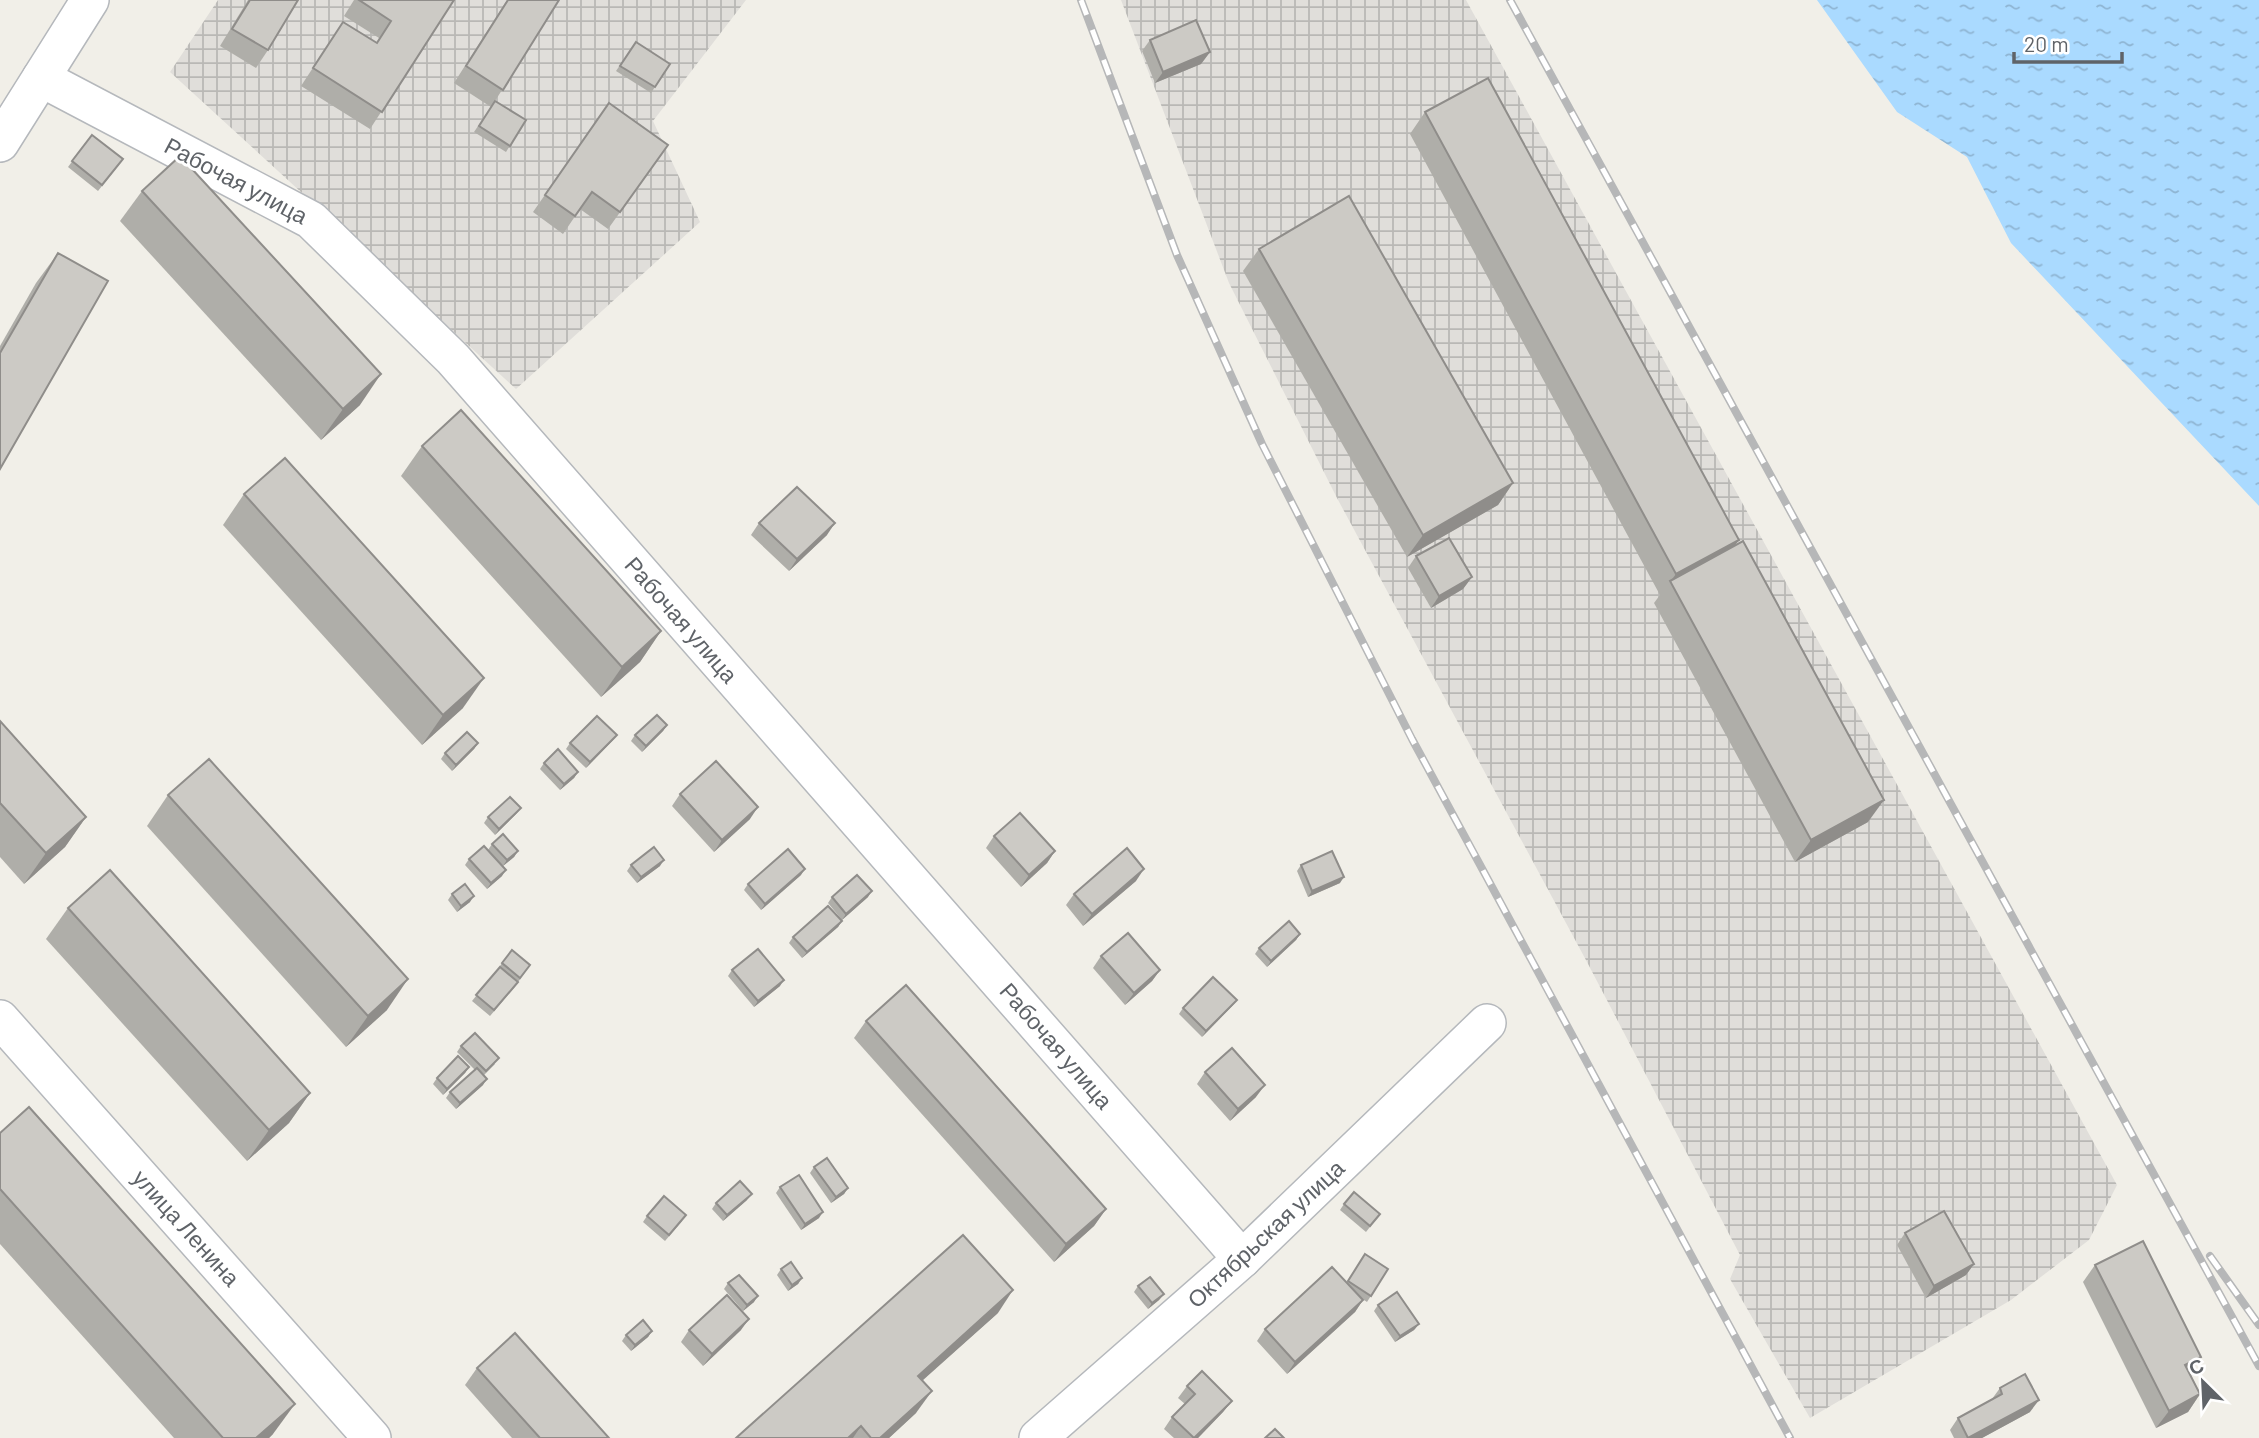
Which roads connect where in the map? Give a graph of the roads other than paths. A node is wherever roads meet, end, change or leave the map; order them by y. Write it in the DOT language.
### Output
graph roads {
  1 [pos="90,0"];
  2 [pos="41,78"];
  3 [pos="0,143"];
  4 [pos="0,1019"];
  5 [pos="1487,1023"];
  6 [pos="1242,1259"];
  7 [pos="372,1438"];
  8 [pos="1038,1438"];
  1 -- 2 [label="street"];
  2 -- 3 [label="street"];
  2 -- 6 [label="street, Рабочая улица"];
  4 -- 7 [label="street, улица Ленина"];
  5 -- 6 [label="street, Октябрьская улица"];
  6 -- 8 [label="street, Октябрьская улица"];
}
